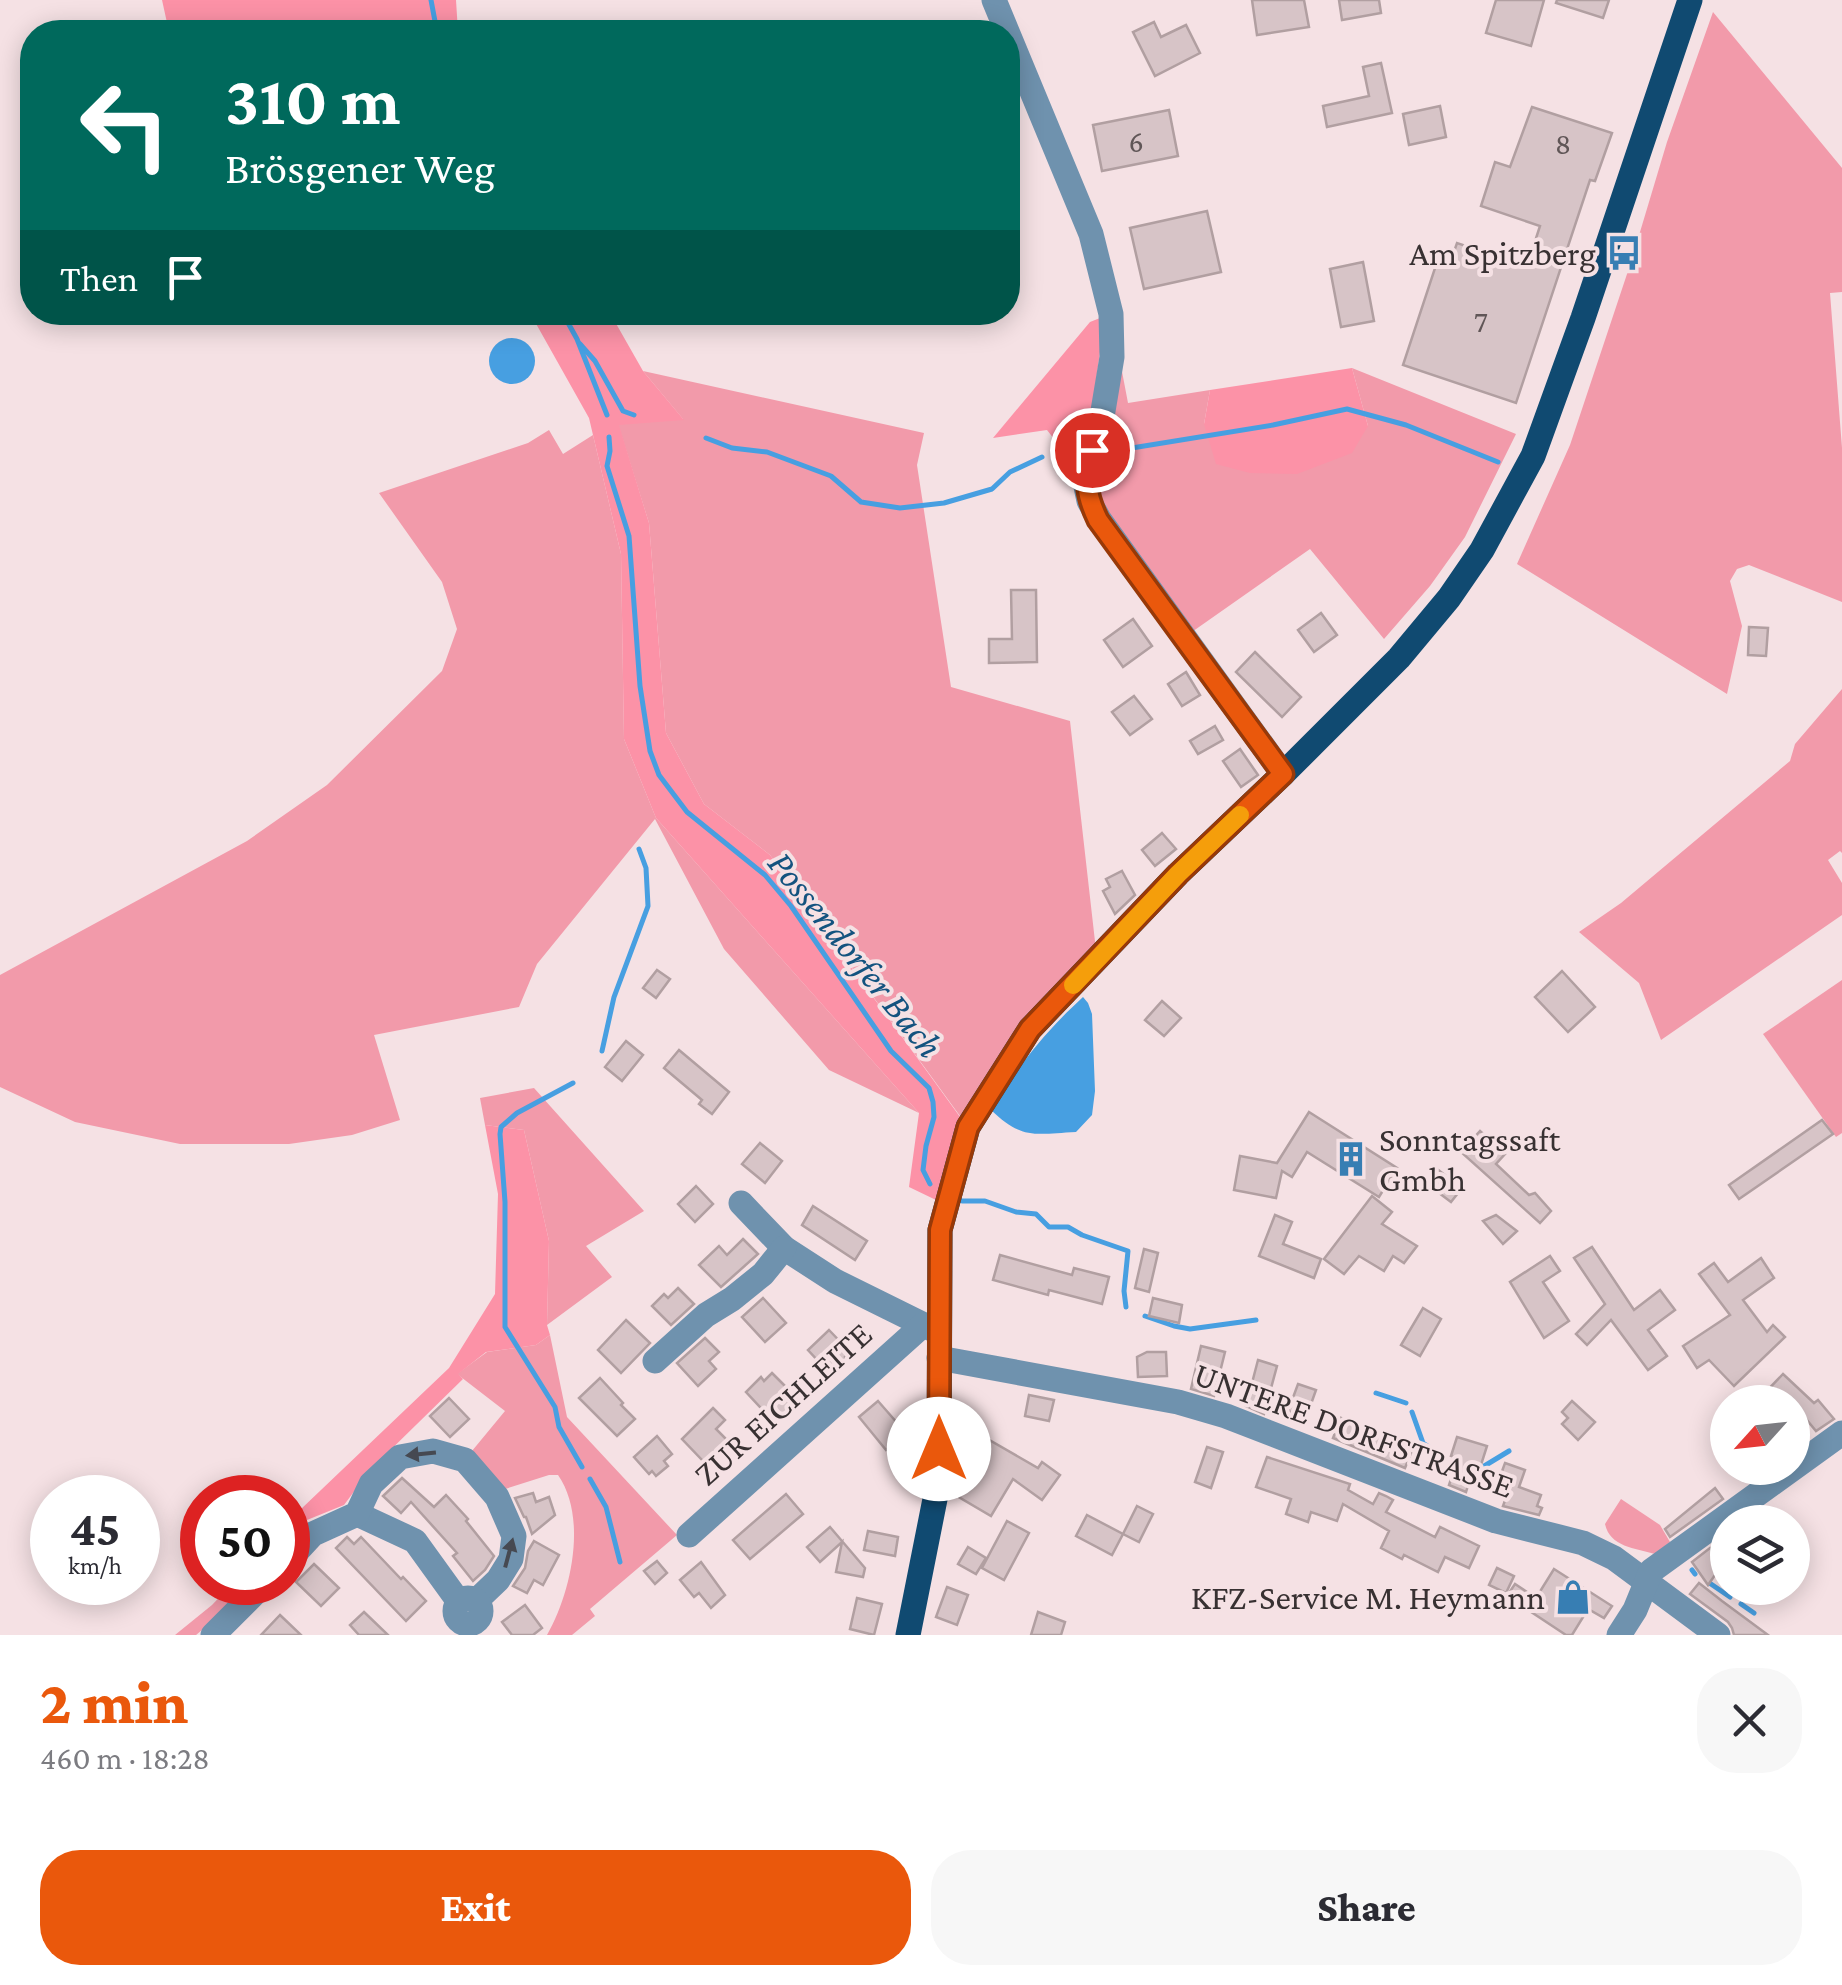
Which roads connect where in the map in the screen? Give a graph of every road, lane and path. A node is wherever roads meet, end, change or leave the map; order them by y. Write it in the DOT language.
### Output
graph roads {
  1 [pos="1690,0"];
  2 [pos="1020,63"];
  3 [pos="1283,774"];
  4 [pos="741,1203"];
  5 [pos="784,1248"];
  6 [pos="934,1339"];
  7 [pos="655,1361"];
  8 [pos="1842,1433"];
  9 [pos="356,1514"];
  10 [pos="690,1535"];
  11 [pos="310,1537"];
  12 [pos="1646,1581"];
  13 [pos="247,1605"];
  14 [pos="466,1619"];
  15 [pos="225,1631"];
  16 [pos="908,1635"];
  17 [pos="1619,1635"];
  18 [pos="1718,1635"];
  1 -- 3 [label="main road"];
  2 -- 3 [label="street"];
  3 -- 6 [label="main road"];
  4 -- 5 [label="street, ZUR EICHLEITE"];
  5 -- 6 [label="street, ZUR EICHLEITE"];
  5 -- 7 [label="street"];
  6 -- 10 [label="street, ZUR EICHLEITE"];
  6 -- 12 [label="street, UNTERE DORFSTRASSE"];
  6 -- 16 [label="main road"];
  8 -- 12 [label="street"];
  9 -- 11 [label="street"];
  9 -- 14 [label="street"];
  14 -- 9 [label="street, one-way"];
  12 -- 17 [label="street"];
  12 -- 18 [label="street, UNTERE DORFSTRASSE"];
  13 -- 15 [label="street"];
}
